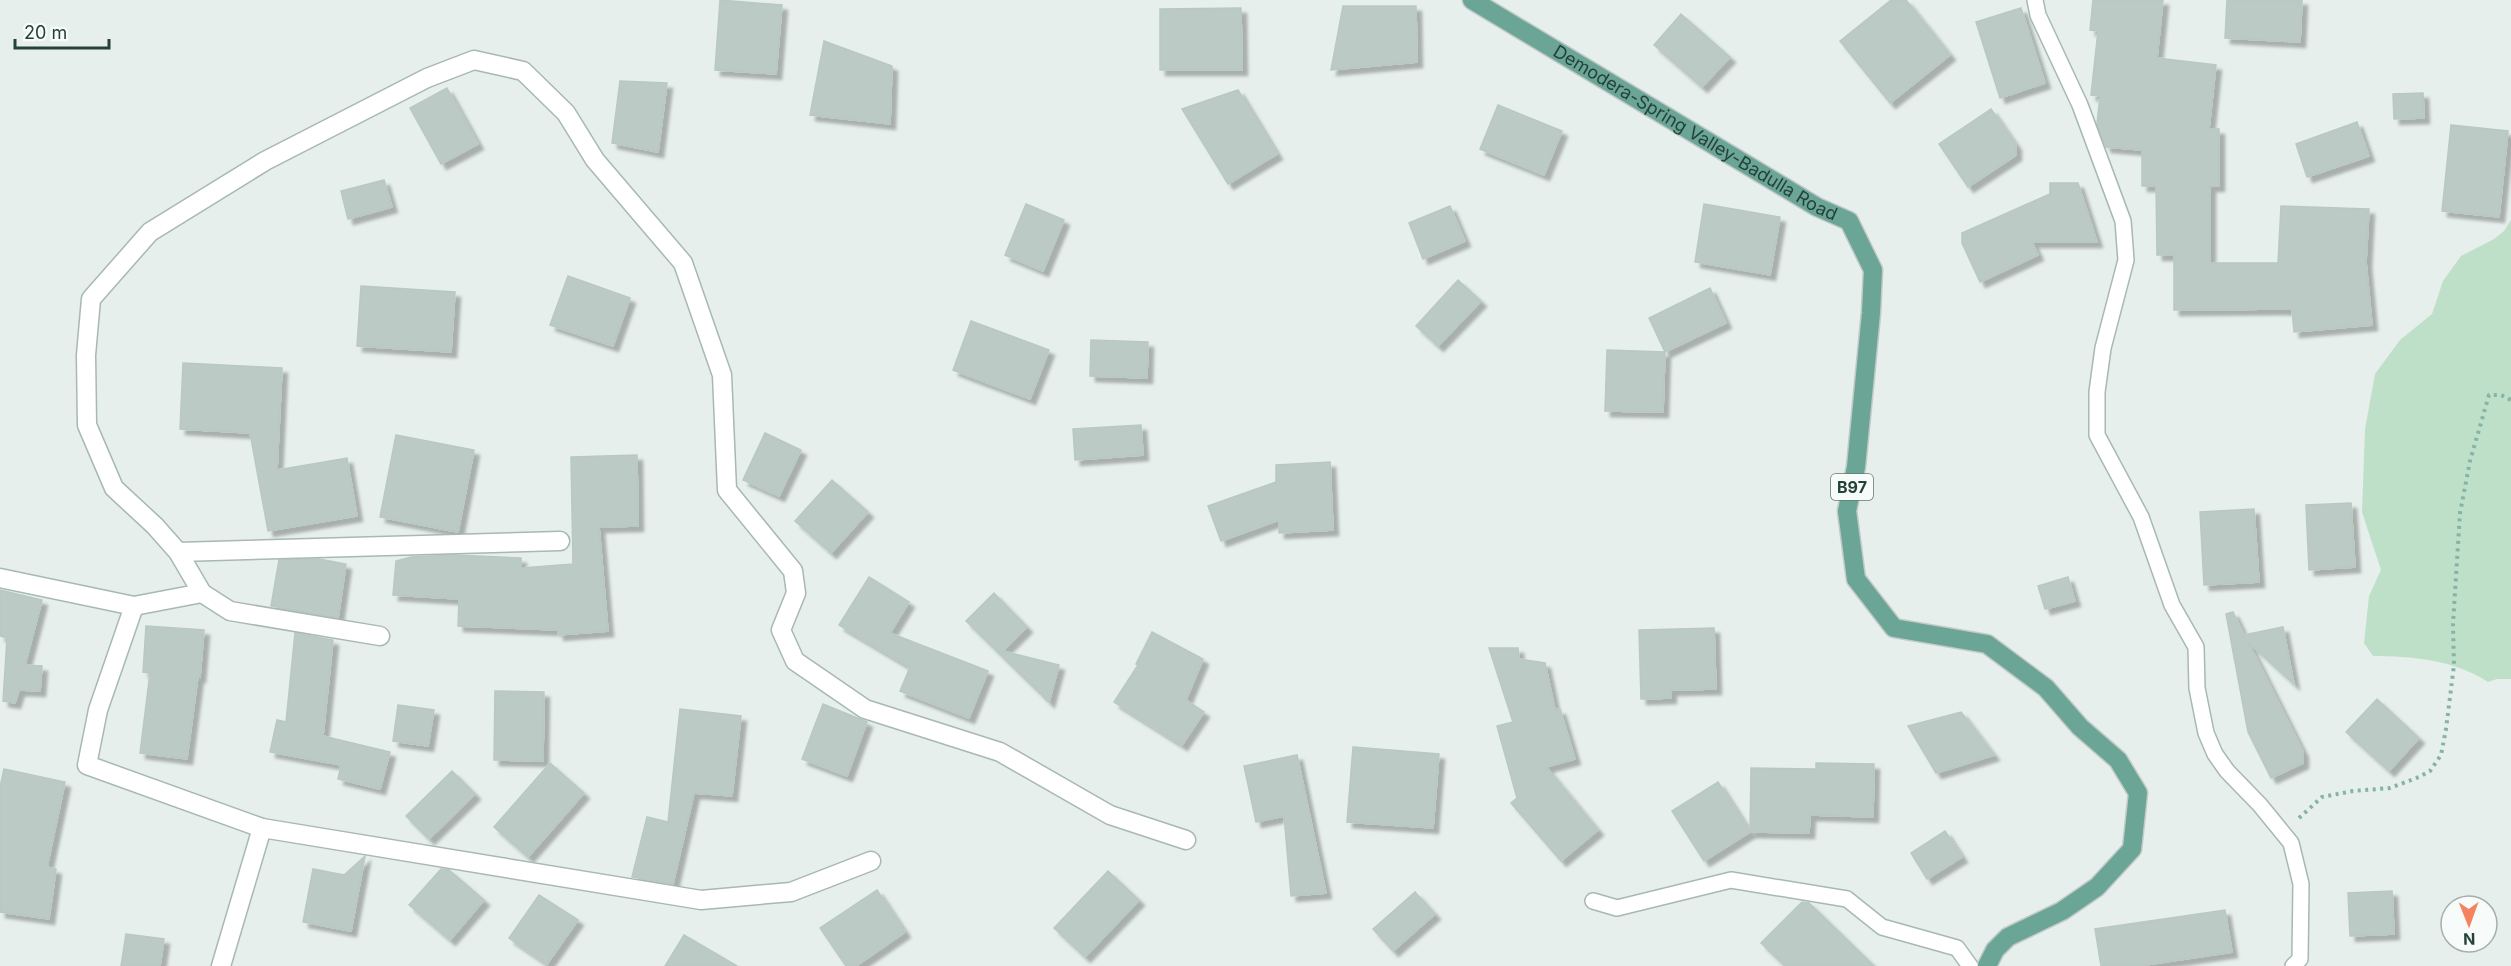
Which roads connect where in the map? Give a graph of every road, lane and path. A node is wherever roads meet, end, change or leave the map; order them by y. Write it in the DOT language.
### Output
graph roads {
  1 [pos="1472,0"];
  2 [pos="2035,0"];
  3 [pos="2511,400"];
  4 [pos="560,541"];
  5 [pos="178,552"];
  6 [pos="0,578"];
  7 [pos="201,593"];
  8 [pos="134,606"];
  9 [pos="380,636"];
  10 [pos="262,828"];
  11 [pos="2283,833"];
  12 [pos="1186,840"];
  13 [pos="871,861"];
  14 [pos="1593,901"];
  15 [pos="221,966"];
  16 [pos="1970,966"];
  17 [pos="1988,966"];
  18 [pos="2292,966"];
  1 -- 17 [label="main road, Demodera-Spring Valley-Badulla Road / B97"];
  2 -- 11 [label="lane"];
  3 -- 11 [label="path"];
  4 -- 5 [label="street"];
  5 -- 7 [label="street"];
  5 -- 12 [label="street"];
  6 -- 8 [label="street"];
  7 -- 8 [label="street"];
  7 -- 9 [label="street"];
  8 -- 10 [label="street"];
  10 -- 13 [label="street"];
  10 -- 15 [label="street"];
  11 -- 18 [label="lane"];
  14 -- 16 [label="lane"];
}
